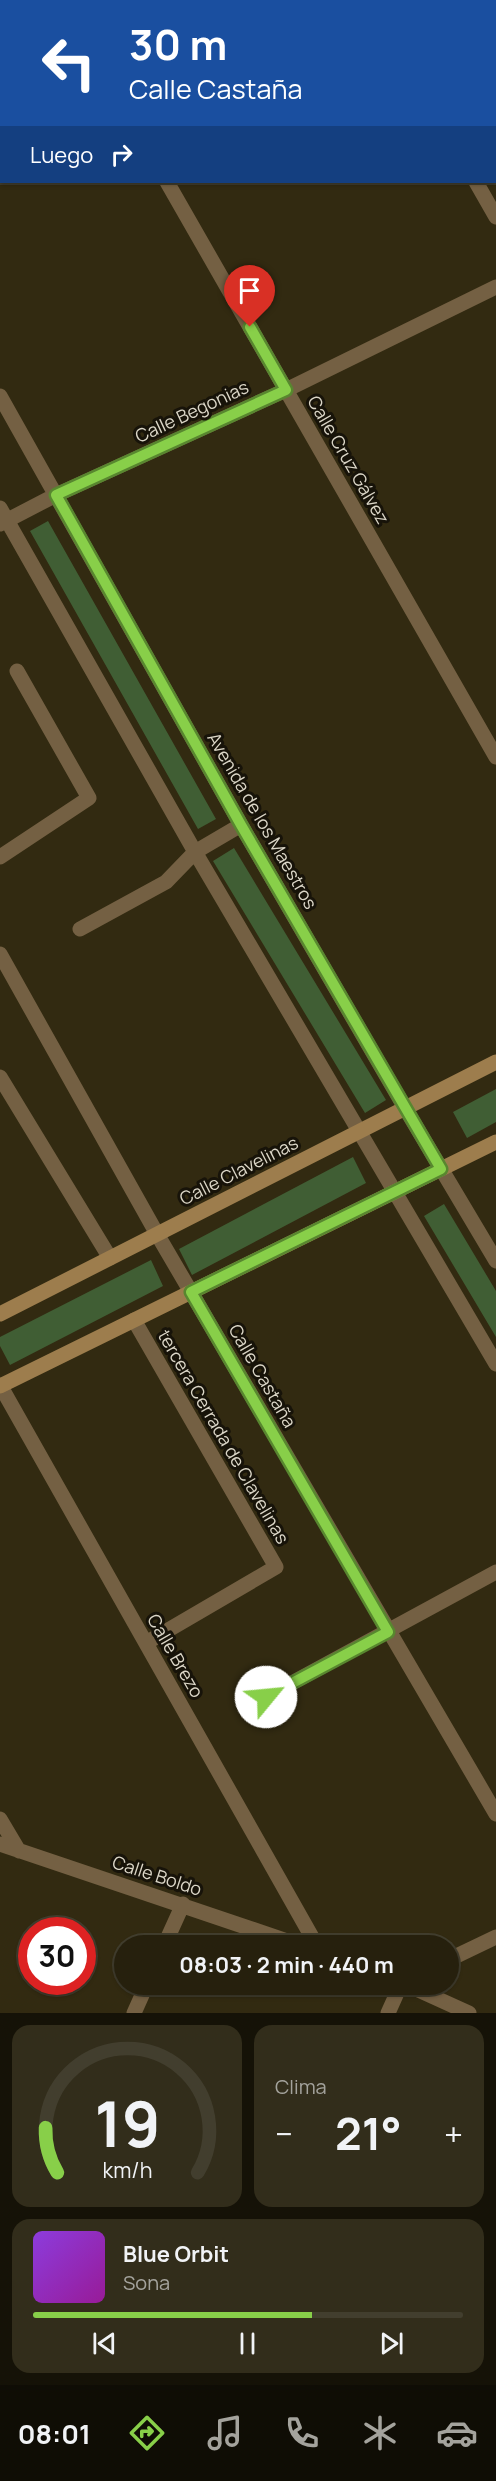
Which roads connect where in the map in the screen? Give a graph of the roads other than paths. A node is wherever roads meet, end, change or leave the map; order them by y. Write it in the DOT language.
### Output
graph roads {
  1 [pos="168,183"];
  2 [pos="477,183"];
  3 [pos="496,217"];
  4 [pos="496,287"];
  5 [pos="286,390"];
  6 [pos="0,396"];
  7 [pos="56,495"];
  8 [pos="2,518"];
  9 [pos="17,670"];
  10 [pos="496,757"];
  11 [pos="241,825"];
  12 [pos="195,852"];
  13 [pos="0,857"];
  14 [pos="80,930"];
  15 [pos="0,954"];
  16 [pos="496,1062"];
  17 [pos="0,1077"];
  18 [pos="405,1108"];
  19 [pos="358,1132"];
  20 [pos="496,1142"];
  21 [pos="441,1169"];
  22 [pos="394,1191"];
  23 [pos="157,1234"];
  24 [pos="110,1258"];
  25 [pos="496,1261"];
  26 [pos="191,1292"];
  27 [pos="0,1314"];
  28 [pos="134,1320"];
  29 [pos="496,1364"];
  30 [pos="0,1386"];
  31 [pos="496,1572"];
  32 [pos="388,1632"];
  33 [pos="146,1643"];
  34 [pos="266,1697"];
  35 [pos="496,1814"];
  36 [pos="0,1818"];
  37 [pos="0,1844"];
  38 [pos="19,1851"];
  39 [pos="183,1904"];
  40 [pos="169,1935"];
  41 [pos="271,1935"];
  42 [pos="312,1935"];
  43 [pos="496,1937"];
  44 [pos="459,1955"];
  45 [pos="142,1995"];
  46 [pos="397,1995"];
  47 [pos="428,1995"];
  48 [pos="134,2013"];
  49 [pos="388,2013"];
  50 [pos="469,2013"];
  1 -- 5 [label="street, Calle Cruz Gálvez"];
  2 -- 3 [label="street"];
  4 -- 5 [label="street, Calle Begonias"];
  5 -- 7 [label="street, Calle Begonias"];
  5 -- 10 [label="street, Calle Cruz Gálvez"];
  6 -- 7 [label="street, Avenida de los Maestros"];
  7 -- 8 [label="street, Calle Begonias"];
  7 -- 11 [label="street, Avenida de los Maestros"];
  8 -- 12 [label="street"];
  9 -- 13 [label="street"];
  11 -- 12 [label="street"];
  11 -- 18 [label="street, Avenida de los Maestros"];
  12 -- 14 [label="street"];
  12 -- 19 [label="street"];
  15 -- 23 [label="street, Calle Castaña"];
  16 -- 18 [label="street, Calle Clavelinas"];
  17 -- 24 [label="street"];
  18 -- 19 [label="street, Calle Clavelinas"];
  18 -- 21 [label="street, Avenida de los Maestros"];
  19 -- 22 [label="street"];
  19 -- 23 [label="street, Calle Clavelinas"];
  20 -- 21 [label="street"];
  21 -- 22 [label="street"];
  21 -- 25 [label="street, Avenida de los Maestros"];
  22 -- 26 [label="street"];
  22 -- 29 [label="street"];
  23 -- 24 [label="street, Calle Clavelinas"];
  23 -- 26 [label="street, Calle Castaña"];
  24 -- 27 [label="street, Calle Clavelinas"];
  26 -- 28 [label="street"];
  26 -- 32 [label="street, Calle Castaña"];
  28 -- 30 [label="street"];
  28 -- 33 [label="street, tercera Cerrada de Clavelinas"];
  30 -- 33 [label="street, Calle Brezo"];
  31 -- 32 [label="street"];
  32 -- 34 [label="street"];
  32 -- 35 [label="street, Calle Castaña"];
  33 -- 42 [label="street, Calle Brezo"];
  36 -- 38 [label="street"];
  37 -- 38 [label="street, Calle Boldo"];
  38 -- 39 [label="street, Calle Boldo"];
  39 -- 40 [label="street"];
  39 -- 41 [label="street, Calle Boldo"];
  43 -- 44 [label="street"];
  45 -- 48 [label="street"];
  46 -- 49 [label="street"];
  47 -- 50 [label="street"];
}
